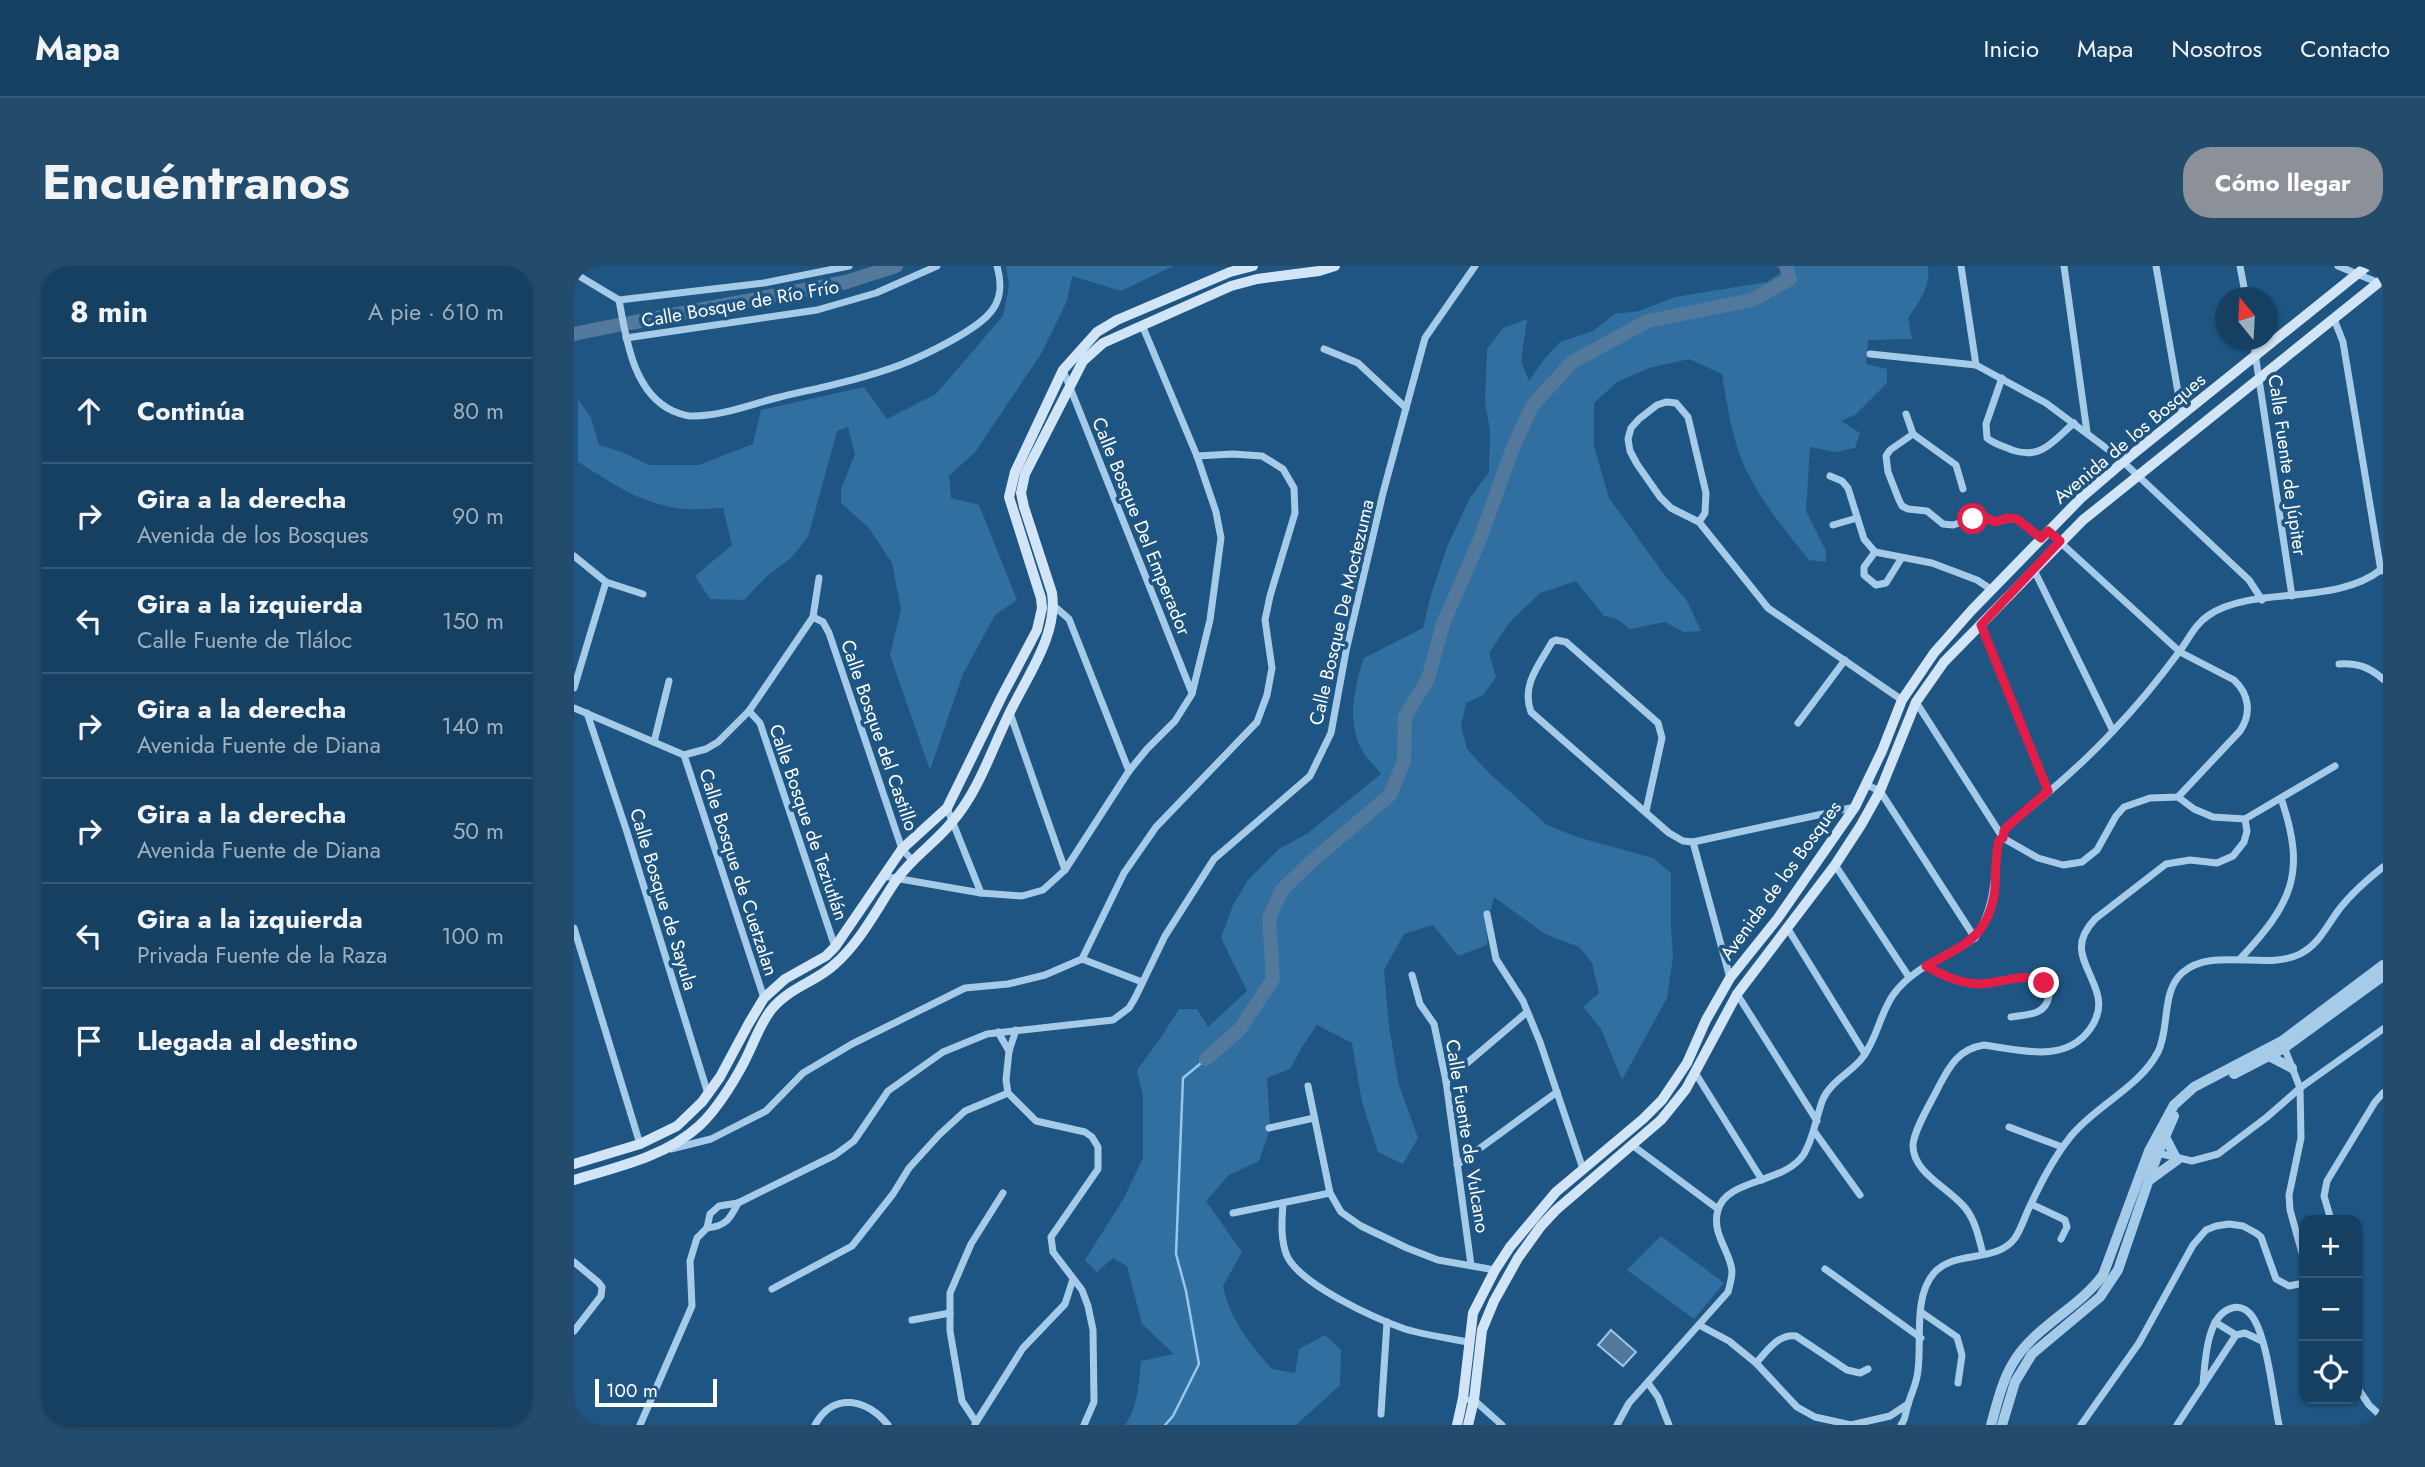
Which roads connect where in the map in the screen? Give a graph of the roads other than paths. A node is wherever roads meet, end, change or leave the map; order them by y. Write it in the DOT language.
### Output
graph roads {
  1 [pos="849,266"];
  2 [pos="937,266"];
  3 [pos="997,266"];
  4 [pos="1253,266"];
  5 [pos="1335,266"];
  6 [pos="1475,266"];
  7 [pos="1961,266"];
  8 [pos="2064,266"];
  9 [pos="2156,266"];
  10 [pos="2240,266"];
  11 [pos="2337,266"];
  12 [pos="2367,266"];
  13 [pos="575,273"];
  14 [pos="2357,274"];
  15 [pos="2381,282"];
  16 [pos="2244,287"];
  17 [pos="2328,298"];
  18 [pos="619,300"];
  19 [pos="2337,316"];
  20 [pos="1142,324"];
  21 [pos="626,338"];
  22 [pos="1324,349"];
  23 [pos="2255,350"];
  24 [pos="1870,354"];
  25 [pos="2256,356"];
  26 [pos="1976,365"];
  27 [pos="1063,369"];
  28 [pos="2002,378"];
  29 [pos="2259,379"];
  30 [pos="1069,386"];
  31 [pos="1406,408"];
  32 [pos="1906,414"];
  33 [pos="2182,415"];
  34 [pos="2074,423"];
  35 [pos="2087,432"];
  36 [pos="1913,434"];
  37 [pos="1197,456"];
  38 [pos="2123,462"];
  39 [pos="2138,475"];
  40 [pos="1830,476"];
  41 [pos="1963,489"];
  42 [pos="1857,518"];
  43 [pos="1699,522"];
  44 [pos="1833,525"];
  45 [pos="2044,534"];
  46 [pos="2060,541"];
  47 [pos="1875,552"];
  48 [pos="574,556"];
  49 [pos="1901,559"];
  50 [pos="2034,570"];
  51 [pos="2382,571"];
  52 [pos="819,578"];
  53 [pos="606,582"];
  54 [pos="1992,590"];
  55 [pos="643,594"];
  56 [pos="2292,596"];
  57 [pos="2262,600"];
  58 [pos="1054,607"];
  59 [pos="813,617"];
  60 [pos="1981,625"];
  61 [pos="2180,652"];
  62 [pos="1845,660"];
  63 [pos="2339,664"];
  64 [pos="2383,679"];
  65 [pos="669,681"];
  66 [pos="574,688"];
  67 [pos="1192,694"];
  68 [pos="1902,700"];
  69 [pos="1916,702"];
  70 [pos="574,708"];
  71 [pos="749,710"];
  72 [pos="1009,712"];
  73 [pos="587,713"];
  74 [pos="1798,723"];
  75 [pos="2113,731"];
  76 [pos="654,742"];
  77 [pos="684,755"];
  78 [pos="2335,766"];
  79 [pos="1129,771"];
  80 [pos="1867,785"];
  81 [pos="1880,791"];
  82 [pos="2048,791"];
  83 [pos="2178,797"];
  84 [pos="2281,798"];
  85 [pos="1855,807"];
  86 [pos="947,808"];
  87 [pos="1647,811"];
  88 [pos="2245,820"];
  89 [pos="952,822"];
  90 [pos="2003,838"];
  91 [pos="1693,842"];
  92 [pos="902,849"];
  93 [pos="912,860"];
  94 [pos="1835,865"];
  95 [pos="2383,867"];
  96 [pos="1065,870"];
  97 [pos="883,876"];
  98 [pos="897,880"];
  99 [pos="981,893"];
  100 [pos="1488,914"];
  101 [pos="574,928"];
  102 [pos="1788,929"];
  103 [pos="1975,938"];
  104 [pos="835,947"];
  105 [pos="1082,959"];
  106 [pos="2240,959"];
  107 [pos="2383,965"];
  108 [pos="1926,966"];
  109 [pos="1412,975"];
  110 [pos="1909,976"];
  111 [pos="2383,976"];
  112 [pos="1730,978"];
  113 [pos="1142,982"];
  114 [pos="1737,994"];
  115 [pos="764,998"];
  116 [pos="1527,1012"];
  117 [pos="2011,1017"];
  118 [pos="2383,1029"];
  119 [pos="1016,1030"];
  120 [pos="998,1032"];
  121 [pos="2283,1044"];
  122 [pos="1009,1051"];
  123 [pos="1865,1054"];
  124 [pos="2269,1056"];
  125 [pos="2292,1068"];
  126 [pos="1696,1074"];
  127 [pos="1446,1081"];
  128 [pos="1308,1086"];
  129 [pos="2301,1088"];
  130 [pos="1557,1092"];
  131 [pos="1008,1093"];
  132 [pos="2383,1093"];
  133 [pos="709,1094"];
  134 [pos="1314,1118"];
  135 [pos="1817,1121"];
  136 [pos="2009,1127"];
  137 [pos="1269,1128"];
  138 [pos="1814,1131"];
  139 [pos="2165,1137"];
  140 [pos="640,1144"];
  141 [pos="1632,1145"];
  142 [pos="2062,1147"];
  143 [pos="663,1150"];
  144 [pos="2153,1152"];
  145 [pos="2177,1160"];
  146 [pos="574,1164"];
  147 [pos="1457,1166"];
  148 [pos="1583,1168"];
  149 [pos="574,1180"];
  150 [pos="1762,1180"];
  151 [pos="2148,1181"];
  152 [pos="1003,1193"];
  153 [pos="1330,1193"];
  154 [pos="1860,1195"];
  155 [pos="738,1203"];
  156 [pos="1283,1203"];
  157 [pos="2031,1204"];
  158 [pos="1718,1209"];
  159 [pos="1233,1213"];
  160 [pos="2330,1215"];
  161 [pos="707,1228"];
  162 [pos="2061,1239"];
  163 [pos="2299,1242"];
  164 [pos="1983,1254"];
  165 [pos="574,1262"];
  166 [pos="1471,1265"];
  167 [pos="1825,1269"];
  168 [pos="1495,1270"];
  169 [pos="1073,1279"];
  170 [pos="2299,1284"];
  171 [pos="772,1289"];
  172 [pos="1921,1312"];
  173 [pos="950,1313"];
  174 [pos="912,1320"];
  175 [pos="2215,1321"];
  176 [pos="1387,1322"];
  177 [pos="1699,1325"];
  178 [pos="574,1331"];
  179 [pos="2236,1335"];
  180 [pos="1921,1338"];
  181 [pos="2262,1341"];
  182 [pos="1468,1342"];
  183 [pos="2207,1343"];
  184 [pos="2224,1352"];
  185 [pos="1756,1363"];
  186 [pos="1868,1369"];
  187 [pos="1648,1382"];
  188 [pos="1958,1383"];
  189 [pos="2203,1385"];
  190 [pos="2362,1394"];
  191 [pos="1468,1399"];
  192 [pos="1908,1404"];
  193 [pos="1381,1414"];
  194 [pos="2383,1418"];
  195 [pos="975,1423"];
  196 [pos="640,1425"];
  197 [pos="816,1425"];
  198 [pos="888,1425"];
  199 [pos="1084,1425"];
  200 [pos="1457,1425"];
  201 [pos="1468,1425"];
  202 [pos="1502,1425"];
  203 [pos="1617,1425"];
  204 [pos="1669,1425"];
  205 [pos="1901,1425"];
  206 [pos="1991,1425"];
  207 [pos="2002,1425"];
  208 [pos="2081,1425"];
  209 [pos="2177,1425"];
  210 [pos="2279,1425"];
  1 -- 18 [label="street, Calle Bosque de Río Frío"];
  2 -- 21 [label="street, Calle Bosque de Río Frío"];
  3 -- 21 [label="street"];
  4 -- 27 [label="main road"];
  5 -- 20 [label="main road"];
  6 -- 31 [label="street, Calle Bosque De Moctezuma"];
  7 -- 26 [label="street"];
  8 -- 35 [label="street"];
  9 -- 33 [label="street"];
  10 -- 16 [label="street"];
  11 -- 14 [label="street"];
  12 -- 14 [label="main road, Avenida de los Bosques"];
  13 -- 18 [label="street, Calle Bosque de Río Frío"];
  14 -- 15 [label="street"];
  14 -- 17 [label="main road, Avenida de los Bosques"];
  15 -- 19 [label="main road, Avenida de los Bosques"];
  17 -- 19 [label="main road"];
  17 -- 25 [label="main road, Avenida de los Bosques"];
  18 -- 21 [label="street"];
  19 -- 29 [label="main road, Avenida de los Bosques"];
  19 -- 51 [label="street"];
  20 -- 30 [label="main road"];
  20 -- 37 [label="street"];
  22 -- 31 [label="street"];
  23 -- 25 [label="street, Calle Fuente de Júpiter"];
  24 -- 26 [label="street"];
  25 -- 29 [label="street, Calle Fuente de Júpiter"];
  25 -- 33 [label="main road, Avenida de los Bosques"];
  26 -- 28 [label="street"];
  27 -- 30 [label="street, Calle Bosque Del Emperador"];
  27 -- 86 [label="main road"];
  28 -- 34 [label="street"];
  28 -- 34 [label="street"];
  29 -- 39 [label="main road, Avenida de los Bosques"];
  29 -- 56 [label="street, Calle Fuente de Júpiter"];
  30 -- 58 [label="main road"];
  30 -- 67 [label="street, Calle Bosque Del Emperador"];
  31 -- 113 [label="street, Calle Bosque De Moctezuma"];
  32 -- 36 [label="street"];
  33 -- 38 [label="main road, Avenida de los Bosques"];
  34 -- 35 [label="street"];
  35 -- 38 [label="street"];
  36 -- 41 [label="street"];
  36 -- 45 [label="street"];
  37 -- 67 [label="street"];
  37 -- 105 [label="street"];
  38 -- 39 [label="street"];
  38 -- 45 [label="main road, Avenida de los Bosques"];
  39 -- 46 [label="main road, Avenida de los Bosques"];
  39 -- 57 [label="street"];
  40 -- 42 [label="street"];
  42 -- 44 [label="street"];
  42 -- 47 [label="street"];
  43 -- 43 [label="street"];
  43 -- 62 [label="street"];
  45 -- 46 [label="street"];
  45 -- 54 [label="main road, Avenida de los Bosques"];
  46 -- 50 [label="main road, Avenida de los Bosques"];
  46 -- 61 [label="street"];
  47 -- 49 [label="street"];
  47 -- 49 [label="street"];
  48 -- 53 [label="street"];
  49 -- 54 [label="street"];
  50 -- 60 [label="main road, Avenida de los Bosques"];
  50 -- 75 [label="street"];
  51 -- 56 [label="street"];
  52 -- 59 [label="street"];
  53 -- 55 [label="street"];
  53 -- 66 [label="street"];
  54 -- 68 [label="main road, Avenida de los Bosques"];
  56 -- 57 [label="street"];
  57 -- 61 [label="street"];
  58 -- 72 [label="main road"];
  58 -- 79 [label="street"];
  59 -- 71 [label="street"];
  59 -- 92 [label="street, Calle Bosque del Castillo"];
  60 -- 69 [label="main road, Avenida de los Bosques"];
  60 -- 82 [label="street"];
  61 -- 75 [label="street"];
  61 -- 83 [label="street"];
  62 -- 68 [label="street"];
  62 -- 74 [label="street"];
  63 -- 64 [label="street"];
  65 -- 76 [label="street"];
  67 -- 79 [label="street"];
  68 -- 80 [label="main road, Avenida de los Bosques"];
  69 -- 81 [label="main road, Avenida de los Bosques"];
  69 -- 90 [label="street"];
  70 -- 73 [label="street"];
  71 -- 77 [label="street"];
  71 -- 104 [label="street, Calle Bosque de Teziutlán"];
  72 -- 89 [label="main road"];
  72 -- 96 [label="street"];
  73 -- 76 [label="street"];
  73 -- 133 [label="street, Calle Bosque de Sayula"];
  75 -- 82 [label="street"];
  76 -- 77 [label="street"];
  77 -- 115 [label="street, Calle Bosque de Cuetzalan"];
  78 -- 84 [label="street"];
  79 -- 96 [label="street"];
  80 -- 81 [label="street"];
  80 -- 85 [label="main road, Avenida de los Bosques"];
  81 -- 94 [label="main road, Avenida de los Bosques"];
  81 -- 103 [label="street"];
  82 -- 90 [label="street"];
  83 -- 88 [label="street"];
  83 -- 90 [label="street"];
  84 -- 88 [label="street"];
  84 -- 106 [label="street"];
  85 -- 91 [label="street"];
  85 -- 112 [label="main road, Avenida de los Bosques"];
  86 -- 89 [label="street"];
  86 -- 92 [label="main road"];
  87 -- 87 [label="street"];
  87 -- 91 [label="street"];
  88 -- 164 [label="street"];
  89 -- 93 [label="main road"];
  89 -- 99 [label="street"];
  90 -- 103 [label="street"];
  91 -- 112 [label="street"];
  92 -- 93 [label="street"];
  92 -- 97 [label="main road"];
  93 -- 98 [label="main road"];
  94 -- 102 [label="main road, Avenida de los Bosques"];
  94 -- 110 [label="street"];
  95 -- 106 [label="street"];
  96 -- 99 [label="street"];
  97 -- 98 [label="street"];
  97 -- 104 [label="main road"];
  98 -- 99 [label="street"];
  98 -- 143 [label="main road"];
  100 -- 116 [label="street"];
  101 -- 140 [label="street"];
  102 -- 114 [label="main road, Avenida de los Bosques"];
  102 -- 123 [label="street"];
  103 -- 108 [label="street"];
  104 -- 115 [label="main road"];
  105 -- 113 [label="street"];
  105 -- 143 [label="street"];
  106 -- 142 [label="street"];
  107 -- 121 [label="street"];
  108 -- 110 [label="street"];
  108 -- 117 [label="street"];
  109 -- 127 [label="street, Calle Fuente de Vulcano"];
  110 -- 123 [label="street"];
  111 -- 121 [label="street"];
  112 -- 148 [label="main road, Avenida de los Bosques"];
  113 -- 119 [label="street, Calle Bosque De Moctezuma"];
  114 -- 126 [label="main road, Avenida de los Bosques"];
  114 -- 135 [label="street"];
  115 -- 133 [label="main road"];
  116 -- 127 [label="street"];
  116 -- 130 [label="street"];
  118 -- 129 [label="street"];
  119 -- 120 [label="street, Calle Bosque De Moctezuma"];
  119 -- 122 [label="street"];
  120 -- 122 [label="street"];
  120 -- 155 [label="street, Calle Bosque De Moctezuma"];
  121 -- 124 [label="street"];
  121 -- 125 [label="street"];
  121 -- 144 [label="street"];
  122 -- 131 [label="street"];
  123 -- 135 [label="street"];
  124 -- 125 [label="street"];
  124 -- 139 [label="street"];
  125 -- 129 [label="street"];
  126 -- 141 [label="main road, Avenida de los Bosques"];
  126 -- 150 [label="street"];
  127 -- 147 [label="street, Calle Fuente de Vulcano"];
  128 -- 134 [label="street"];
  129 -- 145 [label="street"];
  129 -- 163 [label="street"];
  130 -- 147 [label="street"];
  130 -- 148 [label="street"];
  131 -- 169 [label="street"];
  131 -- 171 [label="street"];
  132 -- 160 [label="street"];
  133 -- 140 [label="main road"];
  134 -- 137 [label="street"];
  134 -- 153 [label="street"];
  135 -- 138 [label="street"];
  136 -- 142 [label="street"];
  138 -- 150 [label="street"];
  138 -- 154 [label="street"];
  139 -- 144 [label="street"];
  139 -- 145 [label="street"];
  140 -- 146 [label="main road"];
  141 -- 158 [label="street"];
  141 -- 191 [label="main road, Avenida de los Bosques"];
  142 -- 157 [label="street"];
  143 -- 149 [label="main road"];
  144 -- 145 [label="street"];
  144 -- 151 [label="street"];
  144 -- 206 [label="street"];
  145 -- 151 [label="street"];
  147 -- 166 [label="street, Calle Fuente de Vulcano"];
  148 -- 168 [label="main road, Avenida de los Bosques"];
  150 -- 158 [label="street"];
  151 -- 207 [label="street"];
  152 -- 173 [label="street"];
  153 -- 156 [label="street"];
  153 -- 166 [label="street"];
  155 -- 161 [label="street"];
  155 -- 161 [label="street, Calle Bosque De Moctezuma"];
  156 -- 159 [label="street"];
  156 -- 176 [label="street"];
  157 -- 162 [label="street"];
  157 -- 164 [label="street"];
  158 -- 177 [label="street"];
  161 -- 196 [label="street"];
  164 -- 172 [label="street"];
  165 -- 178 [label="street"];
  166 -- 168 [label="street"];
  167 -- 180 [label="street"];
  168 -- 182 [label="main road, Avenida de los Bosques"];
  169 -- 195 [label="street"];
  169 -- 199 [label="street"];
  170 -- 208 [label="street"];
  172 -- 180 [label="street"];
  172 -- 188 [label="street"];
  173 -- 174 [label="street"];
  173 -- 195 [label="street"];
  175 -- 179 [label="street"];
  175 -- 181 [label="street"];
  175 -- 183 [label="street"];
  176 -- 182 [label="street"];
  176 -- 193 [label="street"];
  177 -- 185 [label="street"];
  177 -- 187 [label="street"];
  179 -- 181 [label="street"];
  179 -- 184 [label="street"];
  180 -- 192 [label="street"];
  181 -- 210 [label="street"];
  182 -- 191 [label="main road, Avenida de los Bosques"];
  183 -- 184 [label="street"];
  183 -- 189 [label="street"];
  184 -- 189 [label="street"];
  185 -- 186 [label="street"];
  185 -- 192 [label="street"];
  187 -- 203 [label="street"];
  187 -- 204 [label="street"];
  189 -- 209 [label="street"];
  190 -- 194 [label="street"];
  191 -- 200 [label="main road, Avenida de los Bosques"];
  191 -- 201 [label="main road, Avenida de los Bosques"];
  191 -- 202 [label="street"];
  192 -- 205 [label="street"];
  197 -- 198 [label="street"];
}
